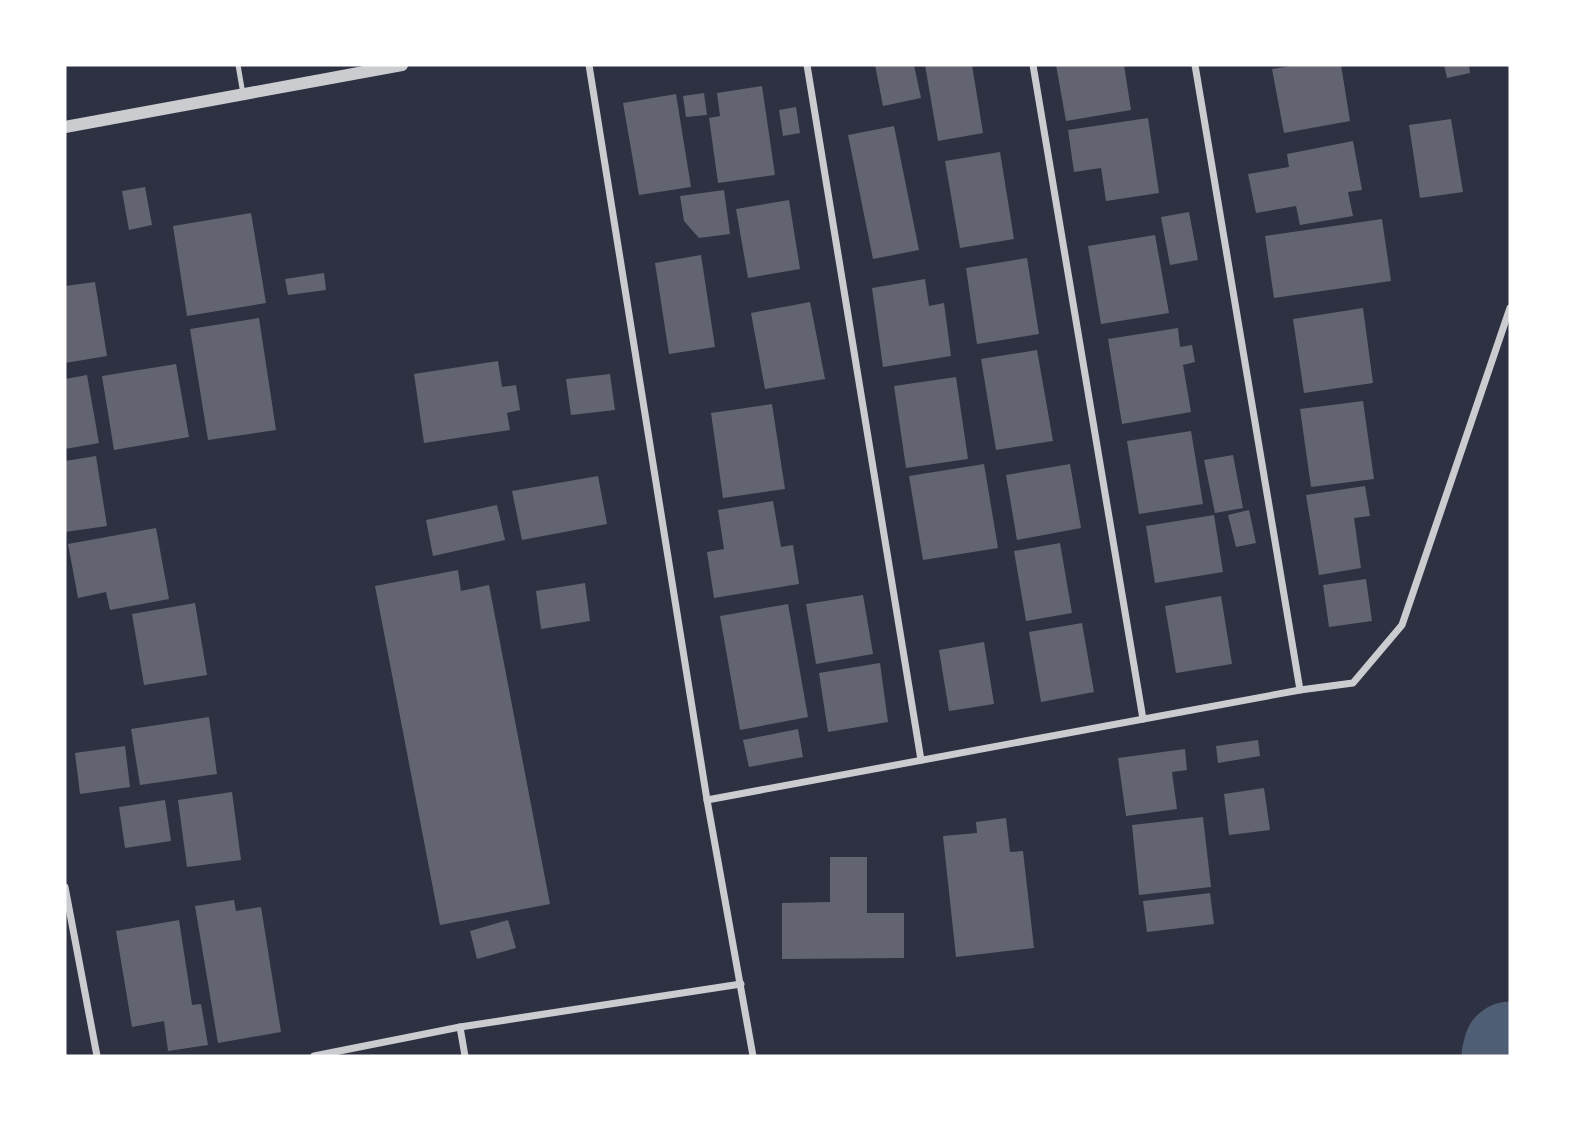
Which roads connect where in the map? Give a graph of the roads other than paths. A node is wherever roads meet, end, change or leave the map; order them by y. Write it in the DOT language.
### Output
graph roads {
  1 [pos="238,65"];
  2 [pos="402,65"];
  3 [pos="589,65"];
  4 [pos="807,65"];
  5 [pos="1033,65"];
  6 [pos="1195,65"];
  7 [pos="243,94"];
  8 [pos="65,127"];
  9 [pos="1510,308"];
  10 [pos="1300,690"];
  11 [pos="1143,719"];
  12 [pos="921,760"];
  13 [pos="707,800"];
  14 [pos="65,887"];
  15 [pos="741,984"];
  16 [pos="460,1027"];
  17 [pos="97,1056"];
  18 [pos="314,1056"];
  19 [pos="466,1056"];
  20 [pos="753,1056"];
  1 -- 7 [label="lane"];
  2 -- 7 [label="street"];
  3 -- 13 [label="street"];
  4 -- 12 [label="street"];
  5 -- 11 [label="street"];
  6 -- 10 [label="street"];
  7 -- 8 [label="street"];
  9 -- 10 [label="street"];
  10 -- 11 [label="street"];
  11 -- 12 [label="street"];
  12 -- 13 [label="street"];
  13 -- 15 [label="street"];
  14 -- 17 [label="street"];
  15 -- 16 [label="street"];
  15 -- 20 [label="street"];
  16 -- 18 [label="street"];
  16 -- 19 [label="street"];
}
